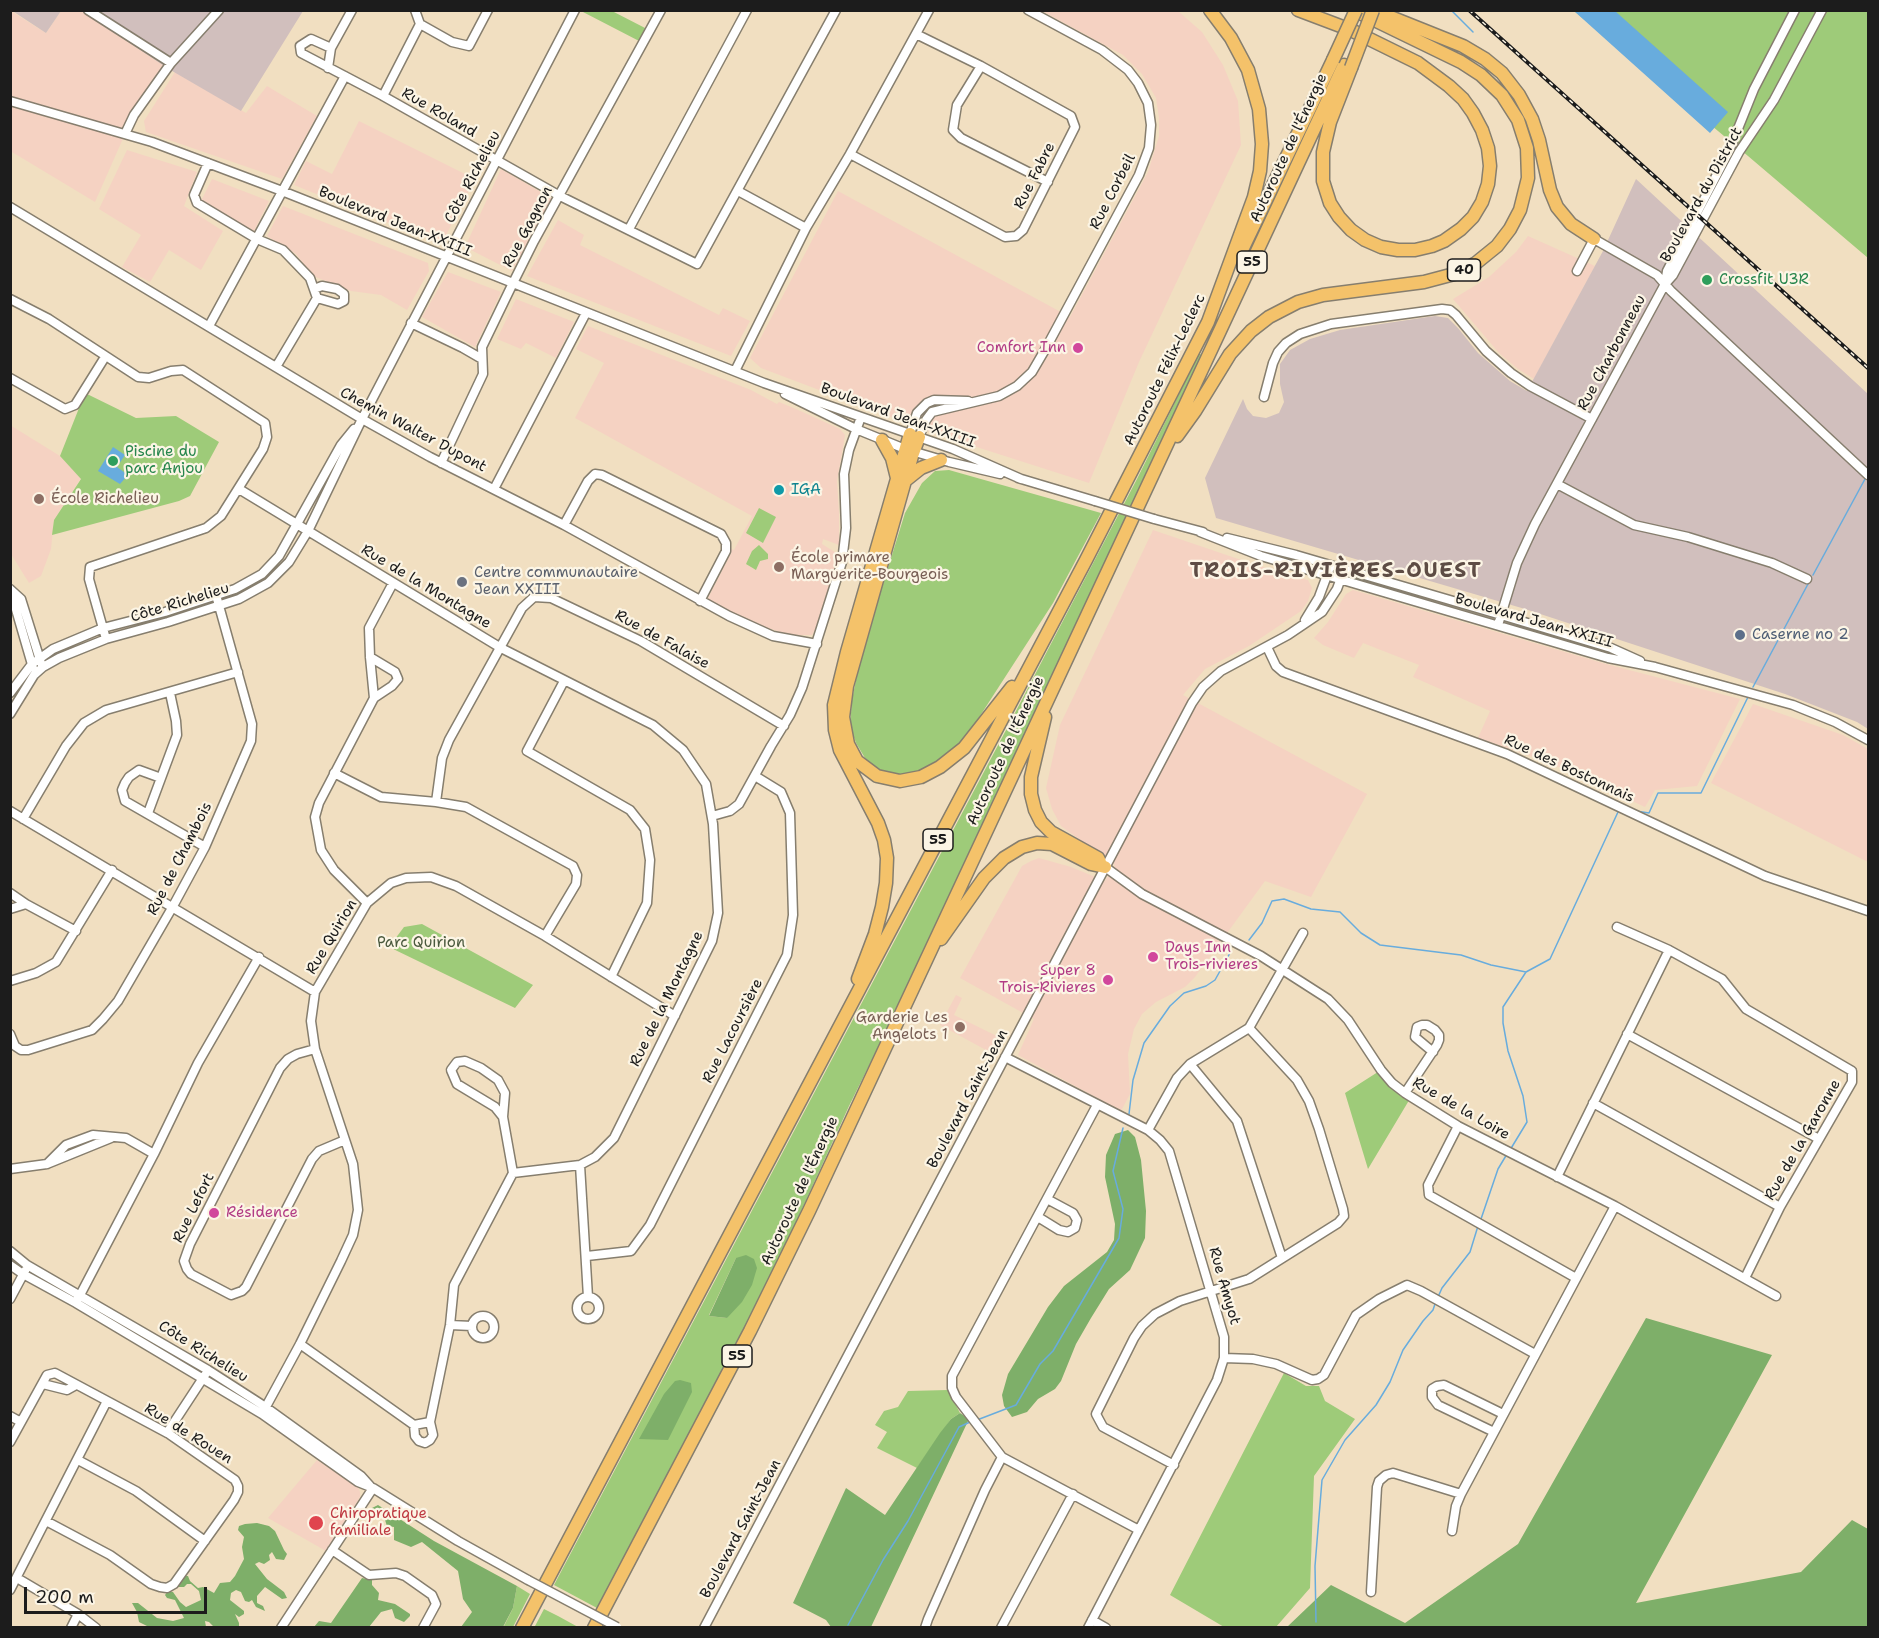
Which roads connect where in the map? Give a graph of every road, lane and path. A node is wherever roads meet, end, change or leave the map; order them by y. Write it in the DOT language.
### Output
graph roads {
  1 [pos="88,10"];
  2 [pos="219,10"];
  3 [pos="352,10"];
  4 [pos="415,10"];
  5 [pos="488,10"];
  6 [pos="575,10"];
  7 [pos="661,10"];
  8 [pos="747,10"];
  9 [pos="836,10"];
  10 [pos="929,10"];
  11 [pos="1028,10"];
  12 [pos="1210,10"];
  13 [pos="1298,10"];
  14 [pos="1355,10"];
  15 [pos="1371,10"];
  16 [pos="1796,10"];
  17 [pos="1822,10"];
  18 [pos="420,24"];
  19 [pos="916,34"];
  20 [pos="331,48"];
  21 [pos="171,63"];
  22 [pos="1343,64"];
  23 [pos="981,66"];
  24 [pos="328,68"];
  25 [pos="345,76"];
  26 [pos="383,96"];
  27 [pos="10,101"];
  28 [pos="125,135"];
  29 [pos="850,154"];
  30 [pos="497,160"];
  31 [pos="208,163"];
  32 [pos="1048,182"];
  33 [pos="282,191"];
  34 [pos="738,191"];
  35 [pos="560,196"];
  36 [pos="10,207"];
  37 [pos="806,228"];
  38 [pos="630,229"];
  39 [pos="257,239"];
  40 [pos="1594,239"];
  41 [pos="445,257"];
  42 [pos="1577,272"];
  43 [pos="513,283"];
  44 [pos="1665,284"];
  45 [pos="10,299"];
  46 [pos="586,313"];
  47 [pos="1208,322"];
  48 [pos="411,323"];
  49 [pos="209,326"];
  50 [pos="105,357"];
  51 [pos="482,358"];
  52 [pos="276,367"];
  53 [pos="735,371"];
  54 [pos="10,378"];
  55 [pos="764,383"];
  56 [pos="1264,397"];
  57 [pos="861,417"];
  58 [pos="362,419"];
  59 [pos="1592,419"];
  60 [pos="856,429"];
  61 [pos="915,435"];
  62 [pos="882,440"];
  63 [pos="910,450"];
  64 [pos="1160,459"];
  65 [pos="940,460"];
  66 [pos="441,463"];
  67 [pos="1869,475"];
  68 [pos="901,479"];
  69 [pos="1021,479"];
  70 [pos="1557,484"];
  71 [pos="239,489"];
  72 [pos="494,489"];
  73 [pos="298,525"];
  74 [pos="564,525"];
  75 [pos="308,531"];
  76 [pos="1200,532"];
  77 [pos="1330,566"];
  78 [pos="1344,570"];
  79 [pos="1327,575"];
  80 [pos="1341,579"];
  81 [pos="1807,579"];
  82 [pos="393,583"];
  83 [pos="11,590"];
  84 [pos="216,595"];
  85 [pos="700,601"];
  86 [pos="219,606"];
  87 [pos="1501,615"];
  88 [pos="1498,625"];
  89 [pos="1302,626"];
  90 [pos="103,628"];
  91 [pos="106,639"];
  92 [pos="817,644"];
  93 [pos="1267,646"];
  94 [pos="501,648"];
  95 [pos="40,657"];
  96 [pos="370,657"];
  97 [pos="32,664"];
  98 [pos="1030,665"];
  99 [pos="43,667"];
  100 [pos="1655,667"];
  101 [pos="238,672"];
  102 [pos="34,675"];
  103 [pos="564,681"];
  104 [pos="10,693"];
  105 [pos="170,693"];
  106 [pos="1049,695"];
  107 [pos="374,698"];
  108 [pos="10,714"];
  109 [pos="784,726"];
  110 [pos="1869,740"];
  111 [pos="334,773"];
  112 [pos="754,777"];
  113 [pos="161,778"];
  114 [pos="436,802"];
  115 [pos="10,811"];
  116 [pos="148,813"];
  117 [pos="712,816"];
  118 [pos="23,819"];
  119 [pos="205,847"];
  120 [pos="1105,867"];
  121 [pos="112,870"];
  122 [pos="10,893"];
  123 [pos="366,903"];
  124 [pos="26,904"];
  125 [pos="172,908"];
  126 [pos="10,909"];
  127 [pos="1869,911"];
  128 [pos="1617,927"];
  129 [pos="76,931"];
  130 [pos="1303,933"];
  131 [pos="545,936"];
  132 [pos="1669,950"];
  133 [pos="259,957"];
  134 [pos="922,967"];
  135 [pos="1283,969"];
  136 [pos="611,977"];
  137 [pos="10,981"];
  138 [pos="315,992"];
  139 [pos="845,1015"];
  140 [pos="675,1016"];
  141 [pos="1250,1028"];
  142 [pos="10,1034"];
  143 [pos="1628,1034"];
  144 [pos="315,1049"];
  145 [pos="1433,1052"];
  146 [pos="1005,1057"];
  147 [pos="1190,1064"];
  148 [pos="1405,1093"];
  149 [pos="1593,1103"];
  150 [pos="1097,1105"];
  151 [pos="503,1117"];
  152 [pos="1458,1126"];
  153 [pos="1148,1130"];
  154 [pos="1820,1139"];
  155 [pos="345,1140"];
  156 [pos="154,1154"];
  157 [pos="580,1165"];
  158 [pos="10,1169"];
  159 [pos="513,1173"];
  160 [pos="1557,1177"];
  161 [pos="1047,1199"];
  162 [pos="1615,1206"];
  163 [pos="1780,1207"];
  164 [pos="1038,1217"];
  165 [pos="10,1251"];
  166 [pos="587,1256"];
  167 [pos="1282,1258"];
  168 [pos="10,1265"];
  169 [pos="27,1265"];
  170 [pos="23,1274"];
  171 [pos="1576,1278"];
  172 [pos="1745,1278"];
  173 [pos="1211,1290"];
  174 [pos="1776,1296"];
  175 [pos="588,1297"];
  176 [pos="10,1299"];
  177 [pos="78,1299"];
  178 [pos="450,1325"];
  179 [pos="472,1326"];
  180 [pos="300,1344"];
  181 [pos="1535,1354"];
  182 [pos="1224,1358"];
  183 [pos="208,1370"];
  184 [pos="203,1379"];
  185 [pos="42,1384"];
  186 [pos="76,1385"];
  187 [pos="106,1401"];
  188 [pos="263,1410"];
  189 [pos="1503,1414"];
  190 [pos="10,1416"];
  191 [pos="21,1422"];
  192 [pos="430,1422"];
  193 [pos="414,1425"];
  194 [pos="1494,1432"];
  195 [pos="167,1434"];
  196 [pos="10,1442"];
  197 [pos="1002,1457"];
  198 [pos="78,1460"];
  199 [pos="1174,1465"];
  200 [pos="373,1488"];
  201 [pos="1073,1494"];
  202 [pos="1461,1494"];
  203 [pos="46,1521"];
  204 [pos="1139,1530"];
  205 [pos="1452,1531"];
  206 [pos="205,1541"];
  207 [pos="332,1550"];
  208 [pos="17,1578"];
  209 [pos="10,1590"];
  210 [pos="1371,1592"];
  211 [pos="78,1614"];
  212 [pos="1090,1624"];
  213 [pos="617,1627"];
  214 [pos="71,1628"];
  215 [pos="96,1628"];
  216 [pos="280,1628"];
  217 [pos="423,1628"];
  218 [pos="522,1628"];
  219 [pos="594,1628"];
  220 [pos="704,1628"];
  221 [pos="926,1628"];
  222 [pos="1001,1628"];
  223 [pos="1106,1628"];
  1 -- 21 [label="street"];
  2 -- 21 [label="street"];
  3 -- 20 [label="street"];
  4 -- 18 [label="street"];
  5 -- 18 [label="street"];
  6 -- 30 [label="street, Côte Richelieu"];
  7 -- 35 [label="street, Rue Gagnon"];
  8 -- 38 [label="street"];
  9 -- 34 [label="street"];
  10 -- 19 [label="street"];
  11 -- 61 [label="street, Rue Corbeil"];
  12 -- 47 [label="highway, Autoroute Félix-Leclerc"];
  13 -- 22 [label="highway"];
  14 -- 22 [label="highway, Autoroute de l'Énergie / 55, bridge"];
  14 -- 64 [label="highway, 40"];
  15 -- 22 [label="highway, bridge"];
  15 -- 40 [label="highway"];
  16 -- 44 [label="street, Boulevard du District"];
  17 -- 44 [label="street, Boulevard du District"];
  18 -- 26 [label="street"];
  19 -- 23 [label="street, Rue Fabre"];
  19 -- 29 [label="street"];
  20 -- 24 [label="street"];
  20 -- 24 [label="street, Rue Roland"];
  21 -- 28 [label="street"];
  22 -- 47 [label="highway, Autoroute de l'Énergie / 55"];
  22 -- 64 [label="highway, Autoroute de l'Énergie / 55"];
  23 -- 32 [label="street, Rue Fabre"];
  23 -- 32 [label="street"];
  24 -- 25 [label="street, Rue Roland"];
  25 -- 26 [label="street, Rue Roland"];
  25 -- 33 [label="street"];
  26 -- 30 [label="street, Rue Roland"];
  27 -- 28 [label="street, Boulevard Jean-XXIII"];
  28 -- 31 [label="street, Boulevard Jean-XXIII"];
  29 -- 32 [label="street, Rue Fabre"];
  29 -- 37 [label="street"];
  30 -- 35 [label="street, Rue Roland"];
  30 -- 41 [label="street, Côte Richelieu"];
  31 -- 33 [label="street, Boulevard Jean-XXIII"];
  31 -- 39 [label="street"];
  33 -- 39 [label="street"];
  33 -- 41 [label="street, Boulevard Jean-XXIII"];
  34 -- 37 [label="street"];
  34 -- 38 [label="street, Rue Roland"];
  35 -- 38 [label="street, Rue Roland"];
  35 -- 43 [label="street, Rue Gagnon"];
  36 -- 49 [label="street, Chemin Walter Dupont"];
  37 -- 53 [label="street"];
  39 -- 49 [label="street"];
  39 -- 52 [label="street"];
  40 -- 42 [label="street"];
  40 -- 44 [label="street"];
  41 -- 43 [label="street, Boulevard Jean-XXIII"];
  41 -- 48 [label="street, Côte Richelieu"];
  43 -- 46 [label="street, Boulevard Jean-XXIII"];
  43 -- 51 [label="street, Rue Gagnon"];
  44 -- 59 [label="street, Rue Charbonneau"];
  44 -- 67 [label="street, Rue Charbonneau"];
  45 -- 50 [label="street"];
  46 -- 53 [label="street, Boulevard Jean-XXIII"];
  46 -- 72 [label="street"];
  47 -- 98 [label="highway, Autoroute Félix-Leclerc / 55"];
  48 -- 51 [label="street"];
  48 -- 58 [label="street, Côte Richelieu"];
  49 -- 52 [label="street, Chemin Walter Dupont"];
  50 -- 54 [label="street"];
  50 -- 71 [label="street"];
  51 -- 66 [label="street, Rue Gagnon"];
  52 -- 58 [label="street, Chemin Walter Dupont"];
  53 -- 55 [label="street, Boulevard Jean-XXIII"];
  55 -- 57 [label="street, Boulevard Jean-XXIII"];
  55 -- 60 [label="street, Boulevard Jean-XXIII"];
  56 -- 59 [label="street"];
  57 -- 60 [label="street"];
  57 -- 61 [label="street, Boulevard Jean-XXIII"];
  58 -- 66 [label="street, Chemin Walter Dupont"];
  58 -- 73 [label="street, Côte Richelieu"];
  58 -- 75 [label="street, Côte Richelieu"];
  59 -- 70 [label="street, Rue Charbonneau"];
  60 -- 62 [label="street, Boulevard Jean-XXIII"];
  60 -- 92 [label="street"];
  61 -- 63 [label="highway"];
  61 -- 69 [label="street, Boulevard Jean-XXIII"];
  62 -- 63 [label="street, Boulevard Jean-XXIII"];
  62 -- 68 [label="highway"];
  63 -- 65 [label="street, Boulevard Jean-XXIII"];
  63 -- 68 [label="highway"];
  64 -- 106 [label="highway, Autoroute de l'Énergie / 55"];
  65 -- 68 [label="highway"];
  65 -- 69 [label="street, Boulevard Jean-XXIII"];
  66 -- 72 [label="street, Chemin Walter Dupont"];
  68 -- 98 [label="highway"];
  68 -- 139 [label="highway"];
  69 -- 76 [label="street, Boulevard Jean-XXIII, bridge"];
  70 -- 81 [label="street"];
  70 -- 87 [label="street, Rue Charbonneau"];
  71 -- 73 [label="street, Rue de la Montagne"];
  71 -- 90 [label="street"];
  72 -- 74 [label="street, Chemin Walter Dupont"];
  73 -- 75 [label="street, Rue de la Montagne"];
  73 -- 84 [label="street, Côte Richelieu"];
  74 -- 85 [label="street, Chemin Walter Dupont"];
  74 -- 85 [label="street"];
  75 -- 82 [label="street, Rue de la Montagne"];
  75 -- 86 [label="street, Côte Richelieu"];
  76 -- 77 [label="street, Boulevard Jean-XXIII"];
  76 -- 79 [label="street, Boulevard Jean-XXIII"];
  77 -- 78 [label="street, Boulevard Jean-XXIII"];
  77 -- 79 [label="street, Boulevard Saint-Jean"];
  78 -- 80 [label="street, Boulevard Saint-Jean"];
  78 -- 87 [label="street, Boulevard Jean-XXIII"];
  79 -- 80 [label="street, Boulevard Jean-XXIII"];
  79 -- 89 [label="street, Boulevard Saint-Jean"];
  80 -- 88 [label="street, Boulevard Jean-XXIII"];
  80 -- 89 [label="street, Boulevard Saint-Jean"];
  82 -- 94 [label="street, Rue de la Montagne"];
  82 -- 96 [label="street"];
  83 -- 95 [label="street"];
  83 -- 97 [label="street"];
  84 -- 86 [label="street, Rue de Chambois"];
  84 -- 90 [label="street, Côte Richelieu"];
  85 -- 92 [label="street, Chemin Walter Dupont"];
  86 -- 91 [label="street, Côte Richelieu"];
  86 -- 101 [label="street, Rue de Chambois"];
  87 -- 88 [label="street, Rue Charbonneau"];
  87 -- 100 [label="street, Boulevard Jean-XXIII"];
  88 -- 100 [label="street, Boulevard Jean-XXIII"];
  89 -- 93 [label="street, Boulevard Saint-Jean"];
  90 -- 91 [label="street"];
  90 -- 95 [label="street, Côte Richelieu"];
  91 -- 99 [label="street, Côte Richelieu"];
  92 -- 109 [label="street"];
  93 -- 120 [label="street, Boulevard Saint-Jean"];
  93 -- 127 [label="street, Rue des Bostonnais"];
  94 -- 103 [label="street, Rue de la Montagne"];
  94 -- 109 [label="street, Rue de Falaise"];
  94 -- 114 [label="street, Rue de Falaise"];
  95 -- 97 [label="street, Côte Richelieu"];
  95 -- 99 [label="street"];
  96 -- 107 [label="street"];
  96 -- 107 [label="street"];
  97 -- 102 [label="street"];
  97 -- 104 [label="street, Côte Richelieu"];
  98 -- 139 [label="highway, Autoroute de l'Énergie / 55"];
  99 -- 102 [label="street, Côte Richelieu"];
  100 -- 110 [label="street, Boulevard Jean-XXIII"];
  101 -- 105 [label="street"];
  101 -- 119 [label="street, Rue de Chambois"];
  102 -- 108 [label="street, Côte Richelieu"];
  103 -- 117 [label="street, Rue de la Montagne"];
  103 -- 136 [label="street"];
  105 -- 113 [label="street"];
  105 -- 118 [label="street"];
  106 -- 120 [label="highway"];
  106 -- 134 [label="highway, Autoroute de l'Énergie / 55"];
  107 -- 111 [label="street"];
  109 -- 112 [label="street"];
  111 -- 114 [label="street"];
  111 -- 123 [label="street"];
  112 -- 117 [label="street"];
  112 -- 166 [label="street, Rue Lacoursière"];
  113 -- 116 [label="street"];
  113 -- 116 [label="street"];
  114 -- 131 [label="street"];
  115 -- 118 [label="street"];
  116 -- 119 [label="street"];
  117 -- 140 [label="street, Rue de la Montagne"];
  118 -- 121 [label="street"];
  119 -- 125 [label="street, Rue de Chambois"];
  120 -- 134 [label="highway"];
  120 -- 135 [label="street, Rue de la Loire"];
  120 -- 146 [label="street, Boulevard Saint-Jean"];
  121 -- 125 [label="street"];
  121 -- 129 [label="street"];
  122 -- 124 [label="street"];
  123 -- 131 [label="street, Rue Quirion"];
  123 -- 138 [label="street, Rue Quirion"];
  124 -- 126 [label="street"];
  124 -- 129 [label="street"];
  125 -- 133 [label="street"];
  125 -- 142 [label="street, Rue de Chambois"];
  128 -- 132 [label="street, Rue de la Garonne"];
  129 -- 137 [label="street"];
  130 -- 135 [label="street"];
  131 -- 136 [label="street, Rue Quirion"];
  132 -- 143 [label="street"];
  132 -- 154 [label="street, Rue de la Garonne"];
  133 -- 138 [label="street"];
  133 -- 156 [label="street"];
  134 -- 219 [label="highway, Autoroute de l'Énergie / 55"];
  135 -- 141 [label="street"];
  135 -- 148 [label="street, Rue de la Loire"];
  136 -- 140 [label="street, Rue Quirion"];
  138 -- 144 [label="street, Rue Quirion"];
  139 -- 218 [label="highway, Autoroute de l'Énergie / 55"];
  140 -- 157 [label="street, Rue de la Montagne"];
  141 -- 147 [label="street"];
  141 -- 167 [label="street"];
  143 -- 149 [label="street"];
  143 -- 154 [label="street"];
  144 -- 155 [label="street, Rue Quirion"];
  144 -- 155 [label="street, Rue Lefort"];
  145 -- 148 [label="street"];
  146 -- 150 [label="street, Rue Amyot"];
  146 -- 220 [label="street, Boulevard Saint-Jean"];
  147 -- 153 [label="street"];
  147 -- 167 [label="street"];
  148 -- 152 [label="street, Rue de la Loire"];
  149 -- 160 [label="street"];
  149 -- 163 [label="street"];
  150 -- 153 [label="street, Rue Amyot"];
  150 -- 161 [label="street"];
  151 -- 151 [label="street"];
  151 -- 159 [label="street"];
  152 -- 160 [label="street, Rue de la Loire"];
  152 -- 171 [label="street"];
  153 -- 173 [label="street, Rue Amyot"];
  154 -- 163 [label="street, Rue de la Garonne"];
  155 -- 180 [label="street, Rue Quirion"];
  156 -- 158 [label="street"];
  156 -- 177 [label="street"];
  157 -- 159 [label="street, Rue de la Montagne"];
  157 -- 166 [label="street"];
  159 -- 178 [label="street"];
  160 -- 162 [label="street, Rue de la Loire"];
  161 -- 164 [label="street"];
  161 -- 164 [label="street"];
  162 -- 171 [label="street"];
  162 -- 172 [label="street, Rue de la Loire"];
  163 -- 172 [label="street, Rue de la Garonne"];
  164 -- 197 [label="street"];
  165 -- 169 [label="street, Côte Richelieu"];
  166 -- 175 [label="street"];
  167 -- 173 [label="street"];
  168 -- 170 [label="street, Côte Richelieu"];
  169 -- 170 [label="street"];
  169 -- 177 [label="street, Côte Richelieu"];
  170 -- 176 [label="street"];
  170 -- 177 [label="street, Côte Richelieu"];
  171 -- 181 [label="street"];
  172 -- 174 [label="street, Rue de la Loire"];
  173 -- 182 [label="street, Rue Amyot"];
  173 -- 199 [label="street"];
  177 -- 183 [label="street, Côte Richelieu"];
  177 -- 184 [label="street, Côte Richelieu"];
  178 -- 179 [label="street"];
  178 -- 192 [label="street"];
  180 -- 188 [label="street, Rue Quirion"];
  180 -- 193 [label="street"];
  181 -- 182 [label="street"];
  181 -- 189 [label="street"];
  182 -- 199 [label="street, Rue Amyot"];
  183 -- 184 [label="street"];
  183 -- 188 [label="street, Côte Richelieu"];
  184 -- 188 [label="street, Côte Richelieu"];
  184 -- 195 [label="street"];
  185 -- 186 [label="street, Rue de Rouen"];
  185 -- 186 [label="street, Rue de Rouen"];
  185 -- 191 [label="street"];
  186 -- 187 [label="street, Rue de Rouen"];
  187 -- 195 [label="street, Rue de Rouen"];
  187 -- 198 [label="street"];
  188 -- 200 [label="street, Côte Richelieu"];
  189 -- 194 [label="street"];
  189 -- 194 [label="street"];
  190 -- 191 [label="street"];
  191 -- 196 [label="street"];
  192 -- 193 [label="street"];
  192 -- 193 [label="street"];
  194 -- 202 [label="street"];
  195 -- 206 [label="street, Rue de Rouen"];
  197 -- 201 [label="street"];
  197 -- 221 [label="street"];
  198 -- 203 [label="street"];
  198 -- 206 [label="street"];
  199 -- 204 [label="street, Rue Amyot"];
  200 -- 207 [label="street"];
  200 -- 213 [label="street, Côte Richelieu, bridge"];
  201 -- 204 [label="street"];
  201 -- 222 [label="street"];
  202 -- 205 [label="street"];
  202 -- 210 [label="street"];
  203 -- 206 [label="street, Rue de Rouen"];
  203 -- 208 [label="street"];
  204 -- 212 [label="street, Rue Amyot"];
  207 -- 216 [label="street"];
  207 -- 217 [label="street"];
  208 -- 209 [label="street"];
  208 -- 211 [label="street"];
  211 -- 214 [label="street"];
  211 -- 215 [label="street"];
  212 -- 223 [label="street"];
}
